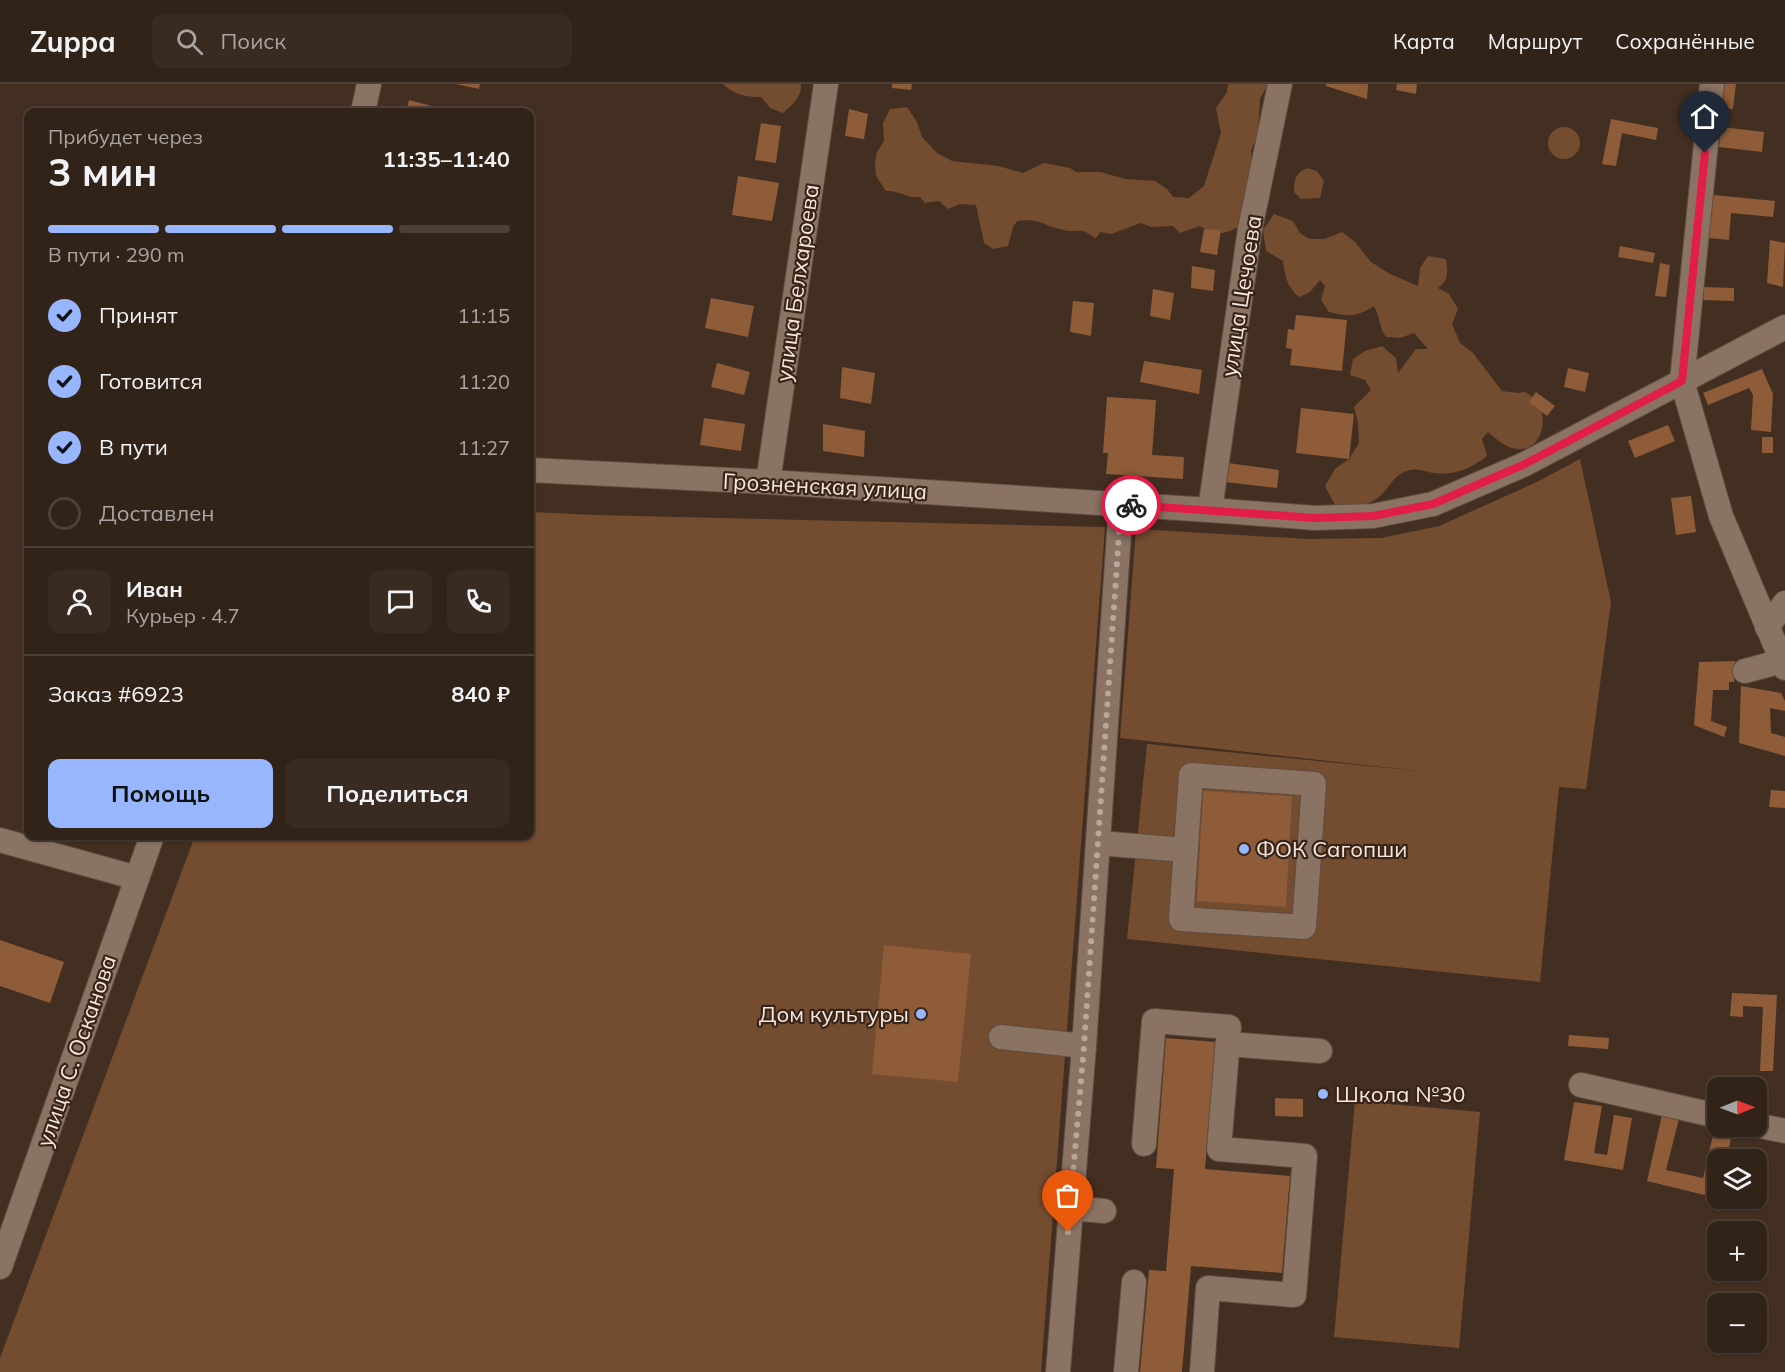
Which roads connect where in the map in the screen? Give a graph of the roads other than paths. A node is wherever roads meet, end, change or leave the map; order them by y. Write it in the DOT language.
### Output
graph roads {
  1 [pos="369,84"];
  2 [pos="826,84"];
  3 [pos="1280,84"];
  4 [pos="1712,84"];
  5 [pos="364,108"];
  6 [pos="1785,327"];
  7 [pos="1682,381"];
  8 [pos="534,470"];
  9 [pos="768,482"];
  10 [pos="1121,504"];
  11 [pos="1210,510"];
  12 [pos="1785,603"];
  13 [pos="1767,627"];
  14 [pos="1784,665"];
  15 [pos="1744,671"];
  16 [pos="0,840"];
  17 [pos="151,840"];
  18 [pos="1098,843"];
  19 [pos="1186,850"];
  20 [pos="137,878"];
  21 [pos="1001,1037"];
  22 [pos="1228,1044"];
  23 [pos="1084,1046"];
  24 [pos="1320,1051"];
  25 [pos="1581,1085"];
  26 [pos="1707,1114"];
  27 [pos="1767,1127"];
  28 [pos="1785,1131"];
  29 [pos="1144,1144"];
  30 [pos="1070,1208"];
  31 [pos="1104,1211"];
  32 [pos="0,1267"];
  33 [pos="1134,1282"];
  34 [pos="1058,1372"];
  35 [pos="1126,1372"];
  36 [pos="1202,1372"];
  1 -- 5 [label="street"];
  2 -- 9 [label="street, улица Белхароева"];
  3 -- 11 [label="street, улица Цечоева"];
  4 -- 7 [label="street"];
  6 -- 7 [label="street, Грозненская улица"];
  7 -- 11 [label="street, Грозненская улица"];
  7 -- 13 [label="street"];
  8 -- 9 [label="street, Грозненская улица"];
  9 -- 10 [label="street, Грозненская улица"];
  10 -- 11 [label="street, Грозненская улица"];
  10 -- 18 [label="street"];
  12 -- 13 [label="street"];
  13 -- 14 [label="street"];
  14 -- 15 [label="street"];
  16 -- 20 [label="street"];
  17 -- 20 [label="street, улица С. Осканова"];
  18 -- 19 [label="street"];
  18 -- 23 [label="street"];
  19 -- 19 [label="street"];
  20 -- 32 [label="street, улица С. Осканова"];
  21 -- 23 [label="street"];
  22 -- 24 [label="street"];
  22 -- 29 [label="street"];
  22 -- 36 [label="street"];
  23 -- 30 [label="street"];
  25 -- 26 [label="street"];
  27 -- 28 [label="street"];
  30 -- 31 [label="street"];
  30 -- 34 [label="street"];
  33 -- 35 [label="street"];
}
